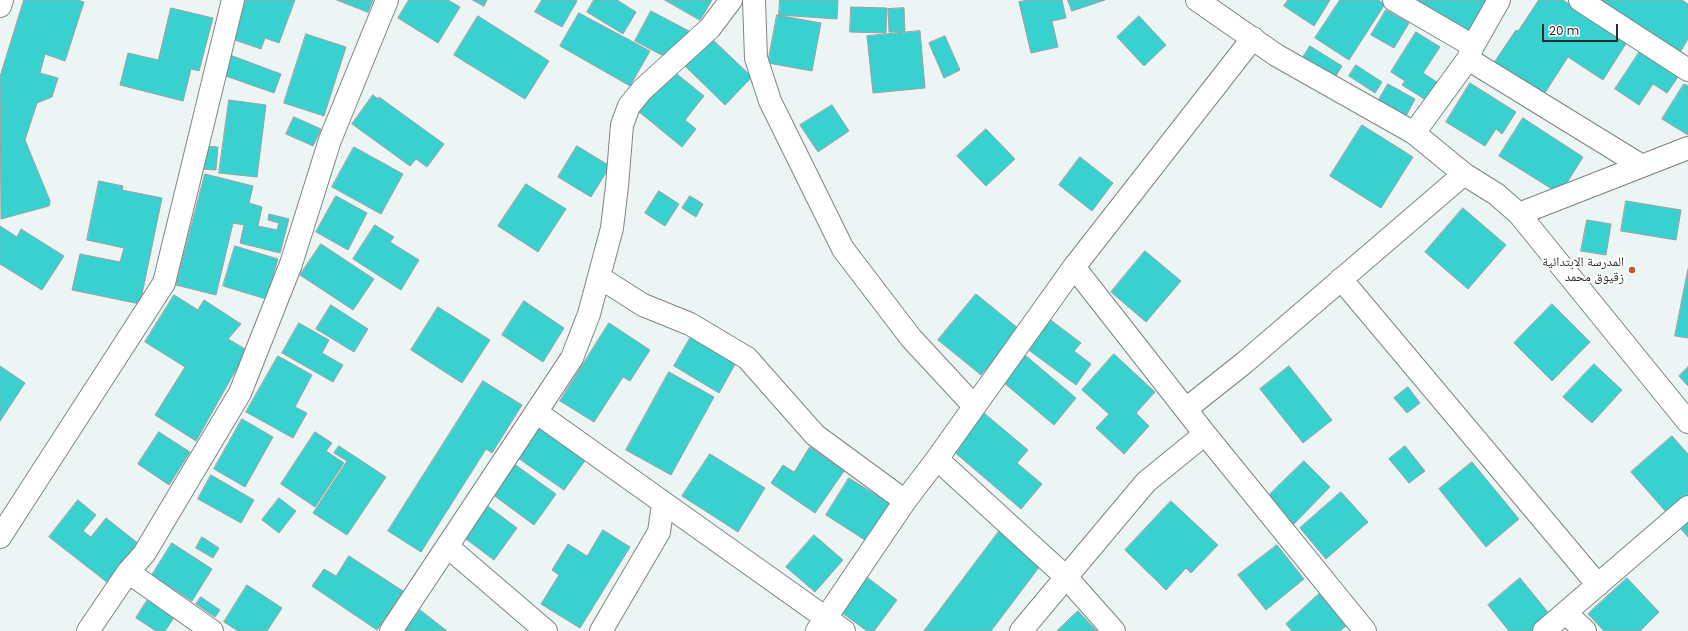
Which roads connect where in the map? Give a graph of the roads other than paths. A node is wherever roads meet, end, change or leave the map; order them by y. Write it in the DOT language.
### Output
graph roads {
  1 [pos="2,0"];
  2 [pos="233,0"];
  3 [pos="387,0"];
  4 [pos="731,0"];
  5 [pos="754,0"];
  6 [pos="1197,0"];
  7 [pos="1394,0"];
  8 [pos="1499,0"];
  9 [pos="1580,0"];
  10 [pos="0,6"];
  11 [pos="1253,38"];
  12 [pos="1470,52"];
  13 [pos="1688,70"];
  14 [pos="1414,133"];
  15 [pos="1688,148"];
  16 [pos="1642,166"];
  17 [pos="1464,174"];
  18 [pos="1519,214"];
  19 [pos="1074,267"];
  20 [pos="599,276"];
  21 [pos="1341,279"];
  22 [pos="974,406"];
  23 [pos="1186,409"];
  24 [pos="536,412"];
  25 [pos="1688,422"];
  26 [pos="1205,434"];
  27 [pos="937,459"];
  28 [pos="905,501"];
  29 [pos="663,504"];
  30 [pos="1688,507"];
  31 [pos="0,537"];
  32 [pos="448,547"];
  33 [pos="128,572"];
  34 [pos="1066,577"];
  35 [pos="1598,585"];
  36 [pos="1566,613"];
  37 [pos="822,624"];
  38 [pos="88,631"];
  39 [pos="212,631"];
  40 [pos="391,631"];
  41 [pos="546,631"];
  42 [pos="601,631"];
  43 [pos="844,631"];
  44 [pos="1021,631"];
  45 [pos="1114,631"];
  46 [pos="1365,631"];
  47 [pos="1544,631"];
  48 [pos="1585,631"];
  1 -- 10 [label="street"];
  2 -- 31 [label="street"];
  3 -- 33 [label="street"];
  4 -- 20 [label="street"];
  5 -- 22 [label="street"];
  6 -- 11 [label="street"];
  7 -- 12 [label="street"];
  8 -- 12 [label="street"];
  9 -- 13 [label="street"];
  11 -- 14 [label="street"];
  11 -- 19 [label="street"];
  12 -- 14 [label="street"];
  12 -- 16 [label="street"];
  14 -- 17 [label="street"];
  15 -- 16 [label="street"];
  16 -- 18 [label="street"];
  17 -- 18 [label="street"];
  17 -- 21 [label="street"];
  18 -- 25 [label="street"];
  19 -- 22 [label="street"];
  19 -- 23 [label="street"];
  20 -- 24 [label="street"];
  20 -- 28 [label="street"];
  21 -- 23 [label="street"];
  21 -- 35 [label="street"];
  22 -- 27 [label="street"];
  23 -- 26 [label="street"];
  24 -- 29 [label="street"];
  24 -- 32 [label="street"];
  26 -- 34 [label="street"];
  26 -- 46 [label="street"];
  27 -- 28 [label="street"];
  27 -- 34 [label="street"];
  28 -- 37 [label="street"];
  29 -- 37 [label="street"];
  29 -- 42 [label="street"];
  30 -- 35 [label="street"];
  32 -- 40 [label="street"];
  32 -- 41 [label="street"];
  33 -- 38 [label="street"];
  33 -- 39 [label="street"];
  34 -- 44 [label="street"];
  34 -- 45 [label="street"];
  35 -- 36 [label="street"];
  36 -- 47 [label="street"];
  36 -- 48 [label="street"];
  37 -- 43 [label="street"];
}
